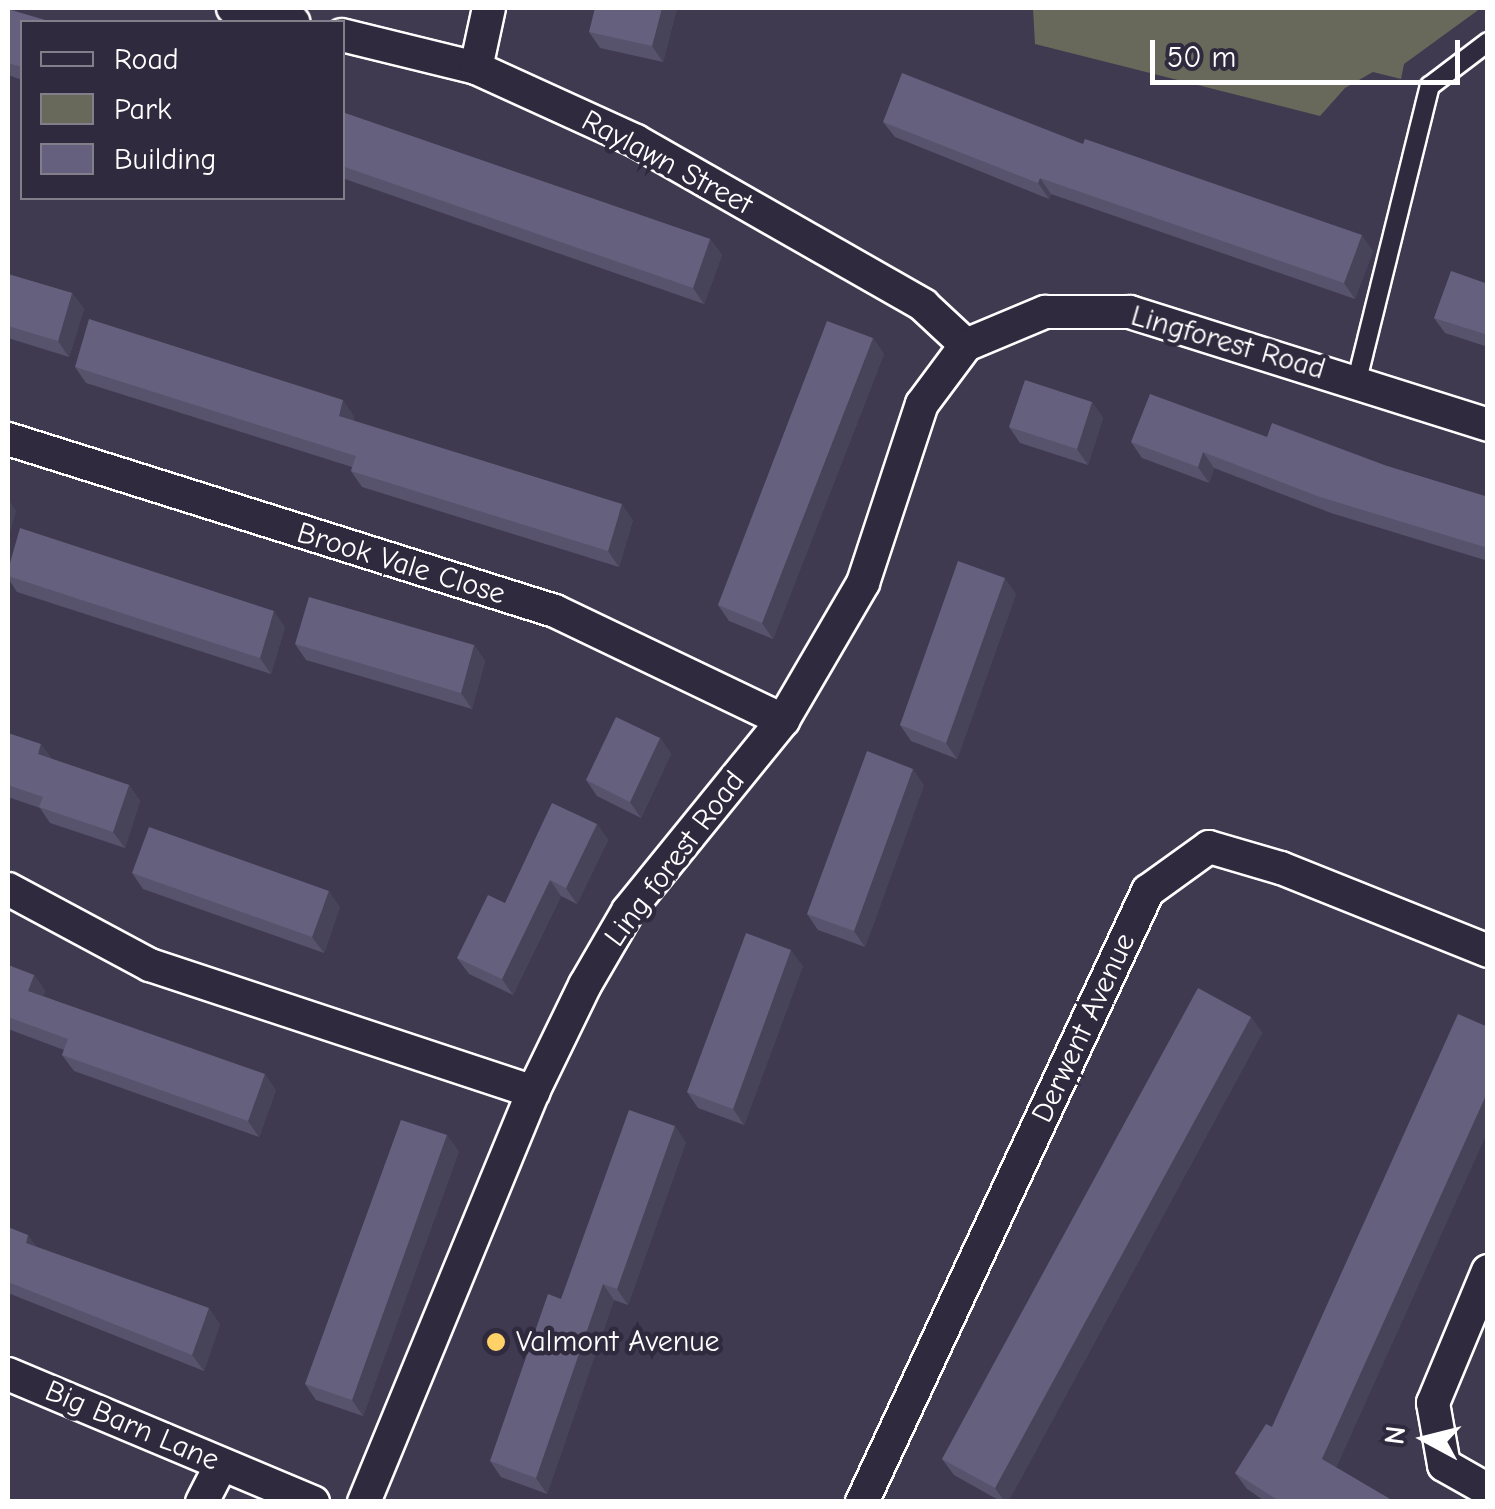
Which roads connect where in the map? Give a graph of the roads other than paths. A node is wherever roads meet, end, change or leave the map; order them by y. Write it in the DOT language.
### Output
graph roads {
  1 [pos="233,8"];
  2 [pos="489,8"];
  3 [pos="285,20"];
  4 [pos="345,36"];
  5 [pos="1488,42"];
  6 [pos="476,68"];
  7 [pos="966,345"];
  8 [pos="1357,380"];
  9 [pos="1488,425"];
  10 [pos="8,438"];
  11 [pos="783,720"];
  12 [pos="8,888"];
  13 [pos="1488,952"];
  14 [pos="533,1092"];
  15 [pos="1488,1271"];
  16 [pos="8,1374"];
  17 [pos="221,1465"];
  18 [pos="1488,1490"];
  19 [pos="202,1502"];
  20 [pos="312,1502"];
  21 [pos="364,1502"];
  22 [pos="862,1502"];
  1 -- 3 [label="street"];
  2 -- 6 [label="street"];
  4 -- 6 [label="street, Raylawn Street"];
  5 -- 8 [label="lane"];
  6 -- 7 [label="street, Raylawn Street"];
  7 -- 8 [label="street, Lingforest Road"];
  7 -- 11 [label="street, Ling forest Road"];
  8 -- 9 [label="street, Lingforest Road"];
  10 -- 11 [label="street, Brook Vale Close"];
  11 -- 14 [label="street, Ling forest Road"];
  12 -- 14 [label="street"];
  13 -- 22 [label="street, Derwent Avenue"];
  14 -- 21 [label="street, Ling forest Road"];
  15 -- 18 [label="street"];
  16 -- 17 [label="street, Big Barn Lane"];
  17 -- 19 [label="street"];
  17 -- 20 [label="street, Big Barn Lane"];
}
